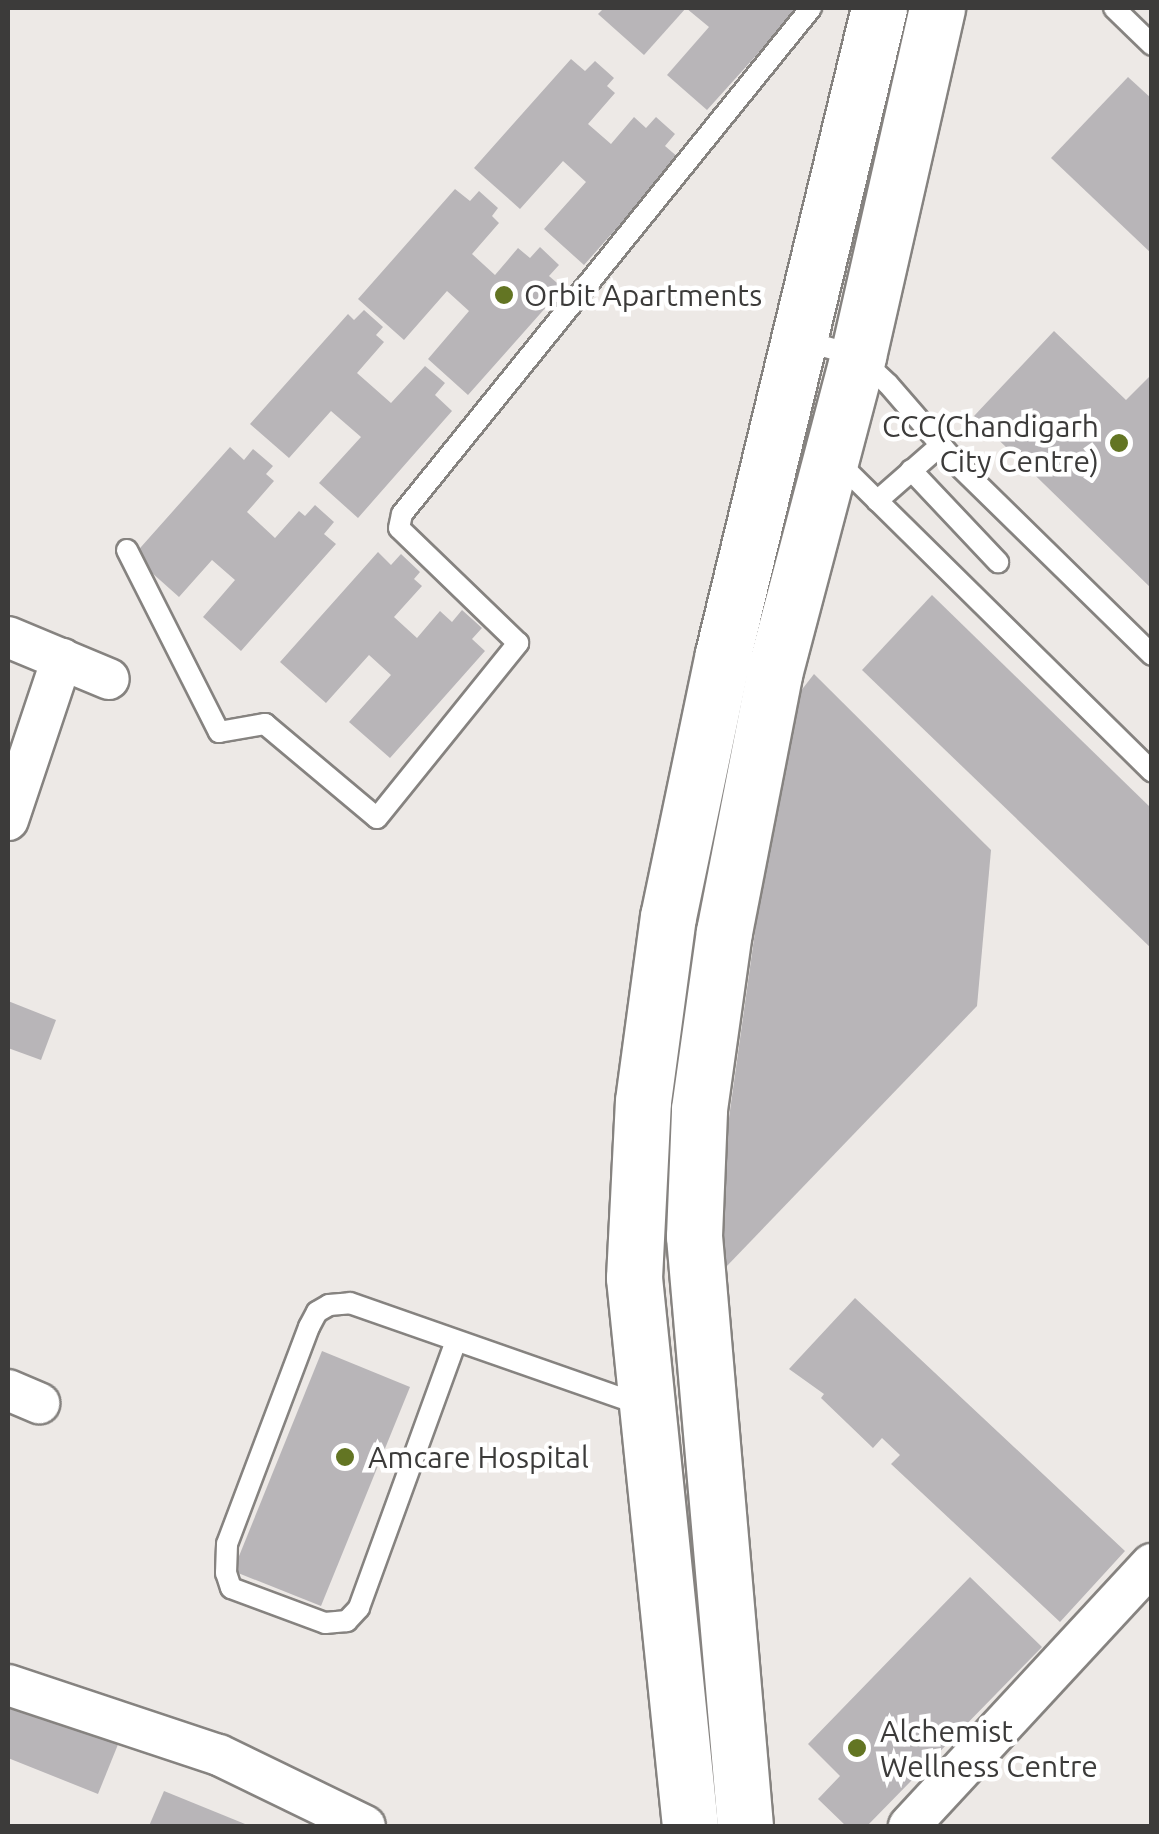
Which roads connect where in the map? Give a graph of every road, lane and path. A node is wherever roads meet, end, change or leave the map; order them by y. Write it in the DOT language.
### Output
graph roads {
  1 [pos="811,8"];
  2 [pos="879,8"];
  3 [pos="937,8"];
  4 [pos="1114,8"];
  5 [pos="1152,45"];
  6 [pos="801,340"];
  7 [pos="858,356"];
  8 [pos="941,445"];
  9 [pos="804,448"];
  10 [pos="911,470"];
  11 [pos="878,501"];
  12 [pos="127,550"];
  13 [pos="998,562"];
  14 [pos="8,638"];
  15 [pos="1152,654"];
  16 [pos="62,659"];
  17 [pos="109,680"];
  18 [pos="1152,772"];
  19 [pos="8,820"];
  20 [pos="456,1341"];
  21 [pos="708,1403"];
  22 [pos="645,1415"];
  23 [pos="1152,1564"];
  24 [pos="8,1685"];
  25 [pos="365,1826"];
  26 [pos="690,1826"];
  27 [pos="745,1826"];
  28 [pos="909,1826"];
  1 -- 12 [label="lane"];
  2 -- 6 [label="main road"];
  3 -- 7 [label="main road"];
  4 -- 5 [label="lane"];
  6 -- 7 [label="lane"];
  6 -- 9 [label="main road"];
  7 -- 8 [label="lane"];
  7 -- 9 [label="main road"];
  8 -- 10 [label="lane"];
  8 -- 15 [label="lane"];
  9 -- 11 [label="lane"];
  9 -- 21 [label="main road"];
  9 -- 22 [label="main road"];
  10 -- 11 [label="lane"];
  10 -- 13 [label="lane"];
  11 -- 18 [label="lane"];
  14 -- 16 [label="street"];
  16 -- 17 [label="street"];
  16 -- 19 [label="street"];
  20 -- 20 [label="lane"];
  20 -- 22 [label="lane"];
  21 -- 22 [label="main road"];
  21 -- 27 [label="main road"];
  22 -- 26 [label="main road"];
  23 -- 28 [label="street"];
  24 -- 25 [label="street"];
}
